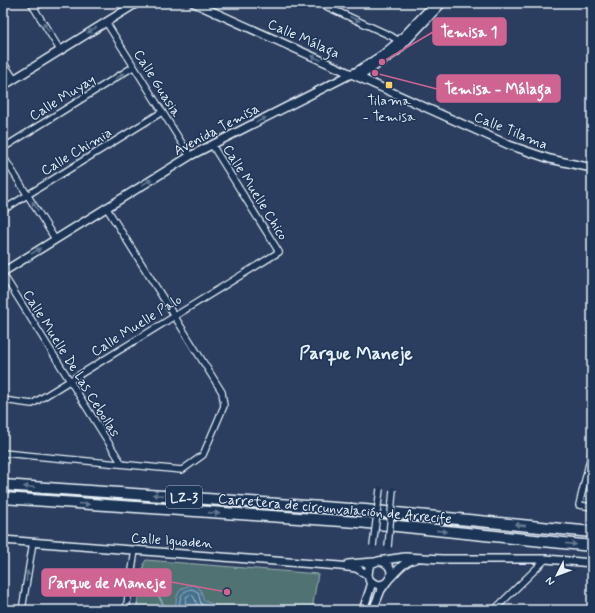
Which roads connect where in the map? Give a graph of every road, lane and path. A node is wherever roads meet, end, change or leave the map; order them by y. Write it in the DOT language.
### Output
graph roads {
  1 [pos="41,3"];
  2 [pos="137,3"];
  3 [pos="194,3"];
  4 [pos="319,3"];
  5 [pos="438,4"];
  6 [pos="32,5"];
  7 [pos="106,22"];
  8 [pos="399,41"];
  9 [pos="60,50"];
  10 [pos="3,62"];
  11 [pos="134,67"];
  12 [pos="355,76"];
  13 [pos="14,79"];
  14 [pos="3,86"];
  15 [pos="162,112"];
  16 [pos="212,145"];
  17 [pos="3,148"];
  18 [pos="3,156"];
  19 [pos="190,156"];
  20 [pos="592,168"];
  21 [pos="27,195"];
  22 [pos="106,207"];
  23 [pos="3,210"];
  24 [pos="55,239"];
  25 [pos="279,252"];
  26 [pos="3,273"];
  27 [pos="174,316"];
  28 [pos="69,380"];
  29 [pos="3,400"];
  30 [pos="592,451"];
  31 [pos="3,453"];
  32 [pos="122,464"];
  33 [pos="590,467"];
  34 [pos="3,485"];
  35 [pos="380,489"];
  36 [pos="393,490"];
  37 [pos="3,498"];
  38 [pos="592,507"];
  39 [pos="592,532"];
  40 [pos="3,540"];
  41 [pos="33,542"];
  42 [pos="373,546"];
  43 [pos="592,546"];
  44 [pos="388,547"];
  45 [pos="135,550"];
  46 [pos="421,558"];
  47 [pos="546,559"];
  48 [pos="376,562"];
  49 [pos="592,563"];
  50 [pos="340,566"];
  51 [pos="369,577"];
  52 [pos="388,581"];
  53 [pos="22,610"];
  54 [pos="126,610"];
  55 [pos="363,610"];
  56 [pos="373,610"];
  57 [pos="494,610"];
  1 -- 6 [label="street"];
  2 -- 7 [label="street"];
  12 -- 3 [label="street, Calle Málaga, one-way"];
  4 -- 8 [label="street, one-way"];
  5 -- 8 [label="street, Avenida Temisa"];
  5 -- 12 [label="street, Avenida Temisa"];
  9 -- 6 [label="street, one-way"];
  7 -- 9 [label="street, one-way"];
  7 -- 11 [label="street, Calle Guasia"];
  8 -- 12 [label="street, Avenida Temisa"];
  9 -- 13 [label="street"];
  10 -- 13 [label="street"];
  11 -- 15 [label="street, Calle Guasia"];
  17 -- 11 [label="street, Calle Muyay, one-way"];
  16 -- 12 [label="street, Avenida Temisa, one-way"];
  12 -- 20 [label="street, Calle Tilama"];
  13 -- 14 [label="street"];
  15 -- 19 [label="street, Calle Guasia"];
  15 -- 21 [label="street, Calle Chimia"];
  16 -- 19 [label="street, Avenida Temisa"];
  16 -- 25 [label="street, Calle Muelle Chico"];
  18 -- 21 [label="street"];
  22 -- 19 [label="street, Avenida Temisa, one-way"];
  21 -- 23 [label="street, Calle Chimia"];
  24 -- 21 [label="street, one-way"];
  22 -- 24 [label="street, Avenida Temisa"];
  22 -- 27 [label="street"];
  26 -- 24 [label="street, Avenida Temisa, one-way"];
  25 -- 27 [label="street, Calle Muelle Palo"];
  26 -- 28 [label="street, Calle Muelle De Las Cebollas"];
  27 -- 28 [label="street, Calle Muelle Palo"];
  27 -- 32 [label="street"];
  28 -- 29 [label="street, Calle Muelle Palo"];
  28 -- 32 [label="street, Calle Muelle De Las Cebollas"];
  30 -- 33 [label="street"];
  31 -- 32 [label="street"];
  33 -- 38 [label="street"];
  39 -- 34 [label="highway, Carretera de circunvalación de Arrecife / LZ-3, one-way"];
  35 -- 42 [label="street, bridge"];
  36 -- 44 [label="street, bridge"];
  37 -- 43 [label="highway, Carretera de circunvalación de Arrecife / LZ-3, one-way"];
  40 -- 41 [label="street, Calle Iguaden"];
  41 -- 45 [label="street, Calle Iguaden"];
  53 -- 41 [label="street, one-way"];
  45 -- 50 [label="street, Calle Iguaden"];
  45 -- 54 [label="street"];
  46 -- 47 [label="street, Calle Iguaden"];
  46 -- 48 [label="street, Calle Iguaden"];
  46 -- 52 [label="street"];
  47 -- 49 [label="street, Calle Iguaden"];
  47 -- 57 [label="street"];
  48 -- 50 [label="street, Calle Iguaden"];
  48 -- 51 [label="street"];
  48 -- 52 [label="street"];
  50 -- 51 [label="street, Calle Iguaden"];
  51 -- 52 [label="street"];
  51 -- 55 [label="street"];
  52 -- 56 [label="street"];
}
